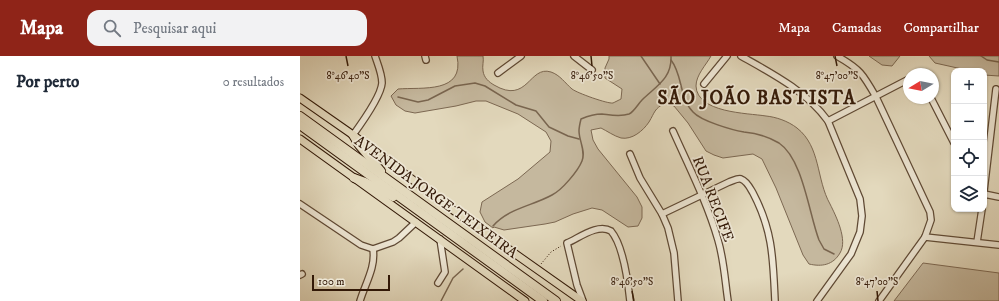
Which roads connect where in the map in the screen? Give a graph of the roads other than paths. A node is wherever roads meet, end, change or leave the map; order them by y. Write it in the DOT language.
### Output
graph roads {
  1 [pos="375,56"];
  2 [pos="521,56"];
  3 [pos="574,56"];
  4 [pos="727,56"];
  5 [pos="741,56"];
  6 [pos="837,56"];
  7 [pos="592,70"];
  8 [pos="498,73"];
  9 [pos="903,82"];
  10 [pos="704,84"];
  11 [pos="996,89"];
  12 [pos="876,97"];
  13 [pos="300,98"];
  14 [pos="934,104"];
  15 [pos="300,116"];
  16 [pos="828,121"];
  17 [pos="300,125"];
  18 [pos="673,131"];
  19 [pos="353,135"];
  20 [pos="300,139"];
  21 [pos="952,140"];
  22 [pos="630,154"];
  23 [pos="986,176"];
  24 [pos="354,178"];
  25 [pos="388,179"];
  26 [pos="701,195"];
  27 [pos="987,195"];
  28 [pos="999,197"];
  29 [pos="300,204"];
  30 [pos="982,212"];
  31 [pos="662,214"];
  32 [pos="426,216"];
  33 [pos="416,222"];
  34 [pos="925,237"];
  35 [pos="440,239"];
  36 [pos="977,242"];
  37 [pos="999,245"];
  38 [pos="373,249"];
  39 [pos="438,283"];
  40 [pos="360,301"];
  41 [pos="525,301"];
  42 [pos="543,301"];
  43 [pos="556,301"];
  44 [pos="583,301"];
  45 [pos="630,301"];
  46 [pos="678,301"];
  47 [pos="728,301"];
  48 [pos="775,301"];
  49 [pos="817,301"];
  50 [pos="879,301"];
  1 -- 19 [label="street"];
  2 -- 8 [label="street"];
  3 -- 7 [label="street"];
  4 -- 10 [label="street"];
  5 -- 16 [label="street"];
  6 -- 12 [label="street"];
  9 -- 12 [label="street"];
  11 -- 23 [label="street"];
  12 -- 16 [label="street"];
  12 -- 34 [label="street"];
  13 -- 19 [label="main road"];
  14 -- 21 [label="street"];
  15 -- 25 [label="highway, AVENIDA JORGE TEIXEIRA"];
  16 -- 49 [label="street"];
  17 -- 32 [label="highway, AVENIDA JORGE TEIXEIRA"];
  18 -- 26 [label="street, RUA RECIFE"];
  19 -- 25 [label="highway"];
  19 -- 44 [label="main road"];
  20 -- 24 [label="main road"];
  22 -- 31 [label="street"];
  24 -- 32 [label="highway"];
  24 -- 33 [label="main road"];
  25 -- 43 [label="highway, AVENIDA JORGE TEIXEIRA"];
  26 -- 31 [label="street"];
  26 -- 47 [label="street, RUA RECIFE"];
  26 -- 48 [label="street"];
  27 -- 28 [label="street"];
  29 -- 38 [label="street"];
  30 -- 36 [label="street"];
  31 -- 46 [label="street"];
  32 -- 42 [label="highway, AVENIDA JORGE TEIXEIRA"];
  33 -- 35 [label="main road"];
  33 -- 38 [label="street"];
  34 -- 36 [label="street"];
  34 -- 50 [label="street"];
  35 -- 39 [label="street"];
  35 -- 41 [label="main road"];
  36 -- 37 [label="street"];
  38 -- 40 [label="street"];
  44 -- 45 [label="street"];
}
